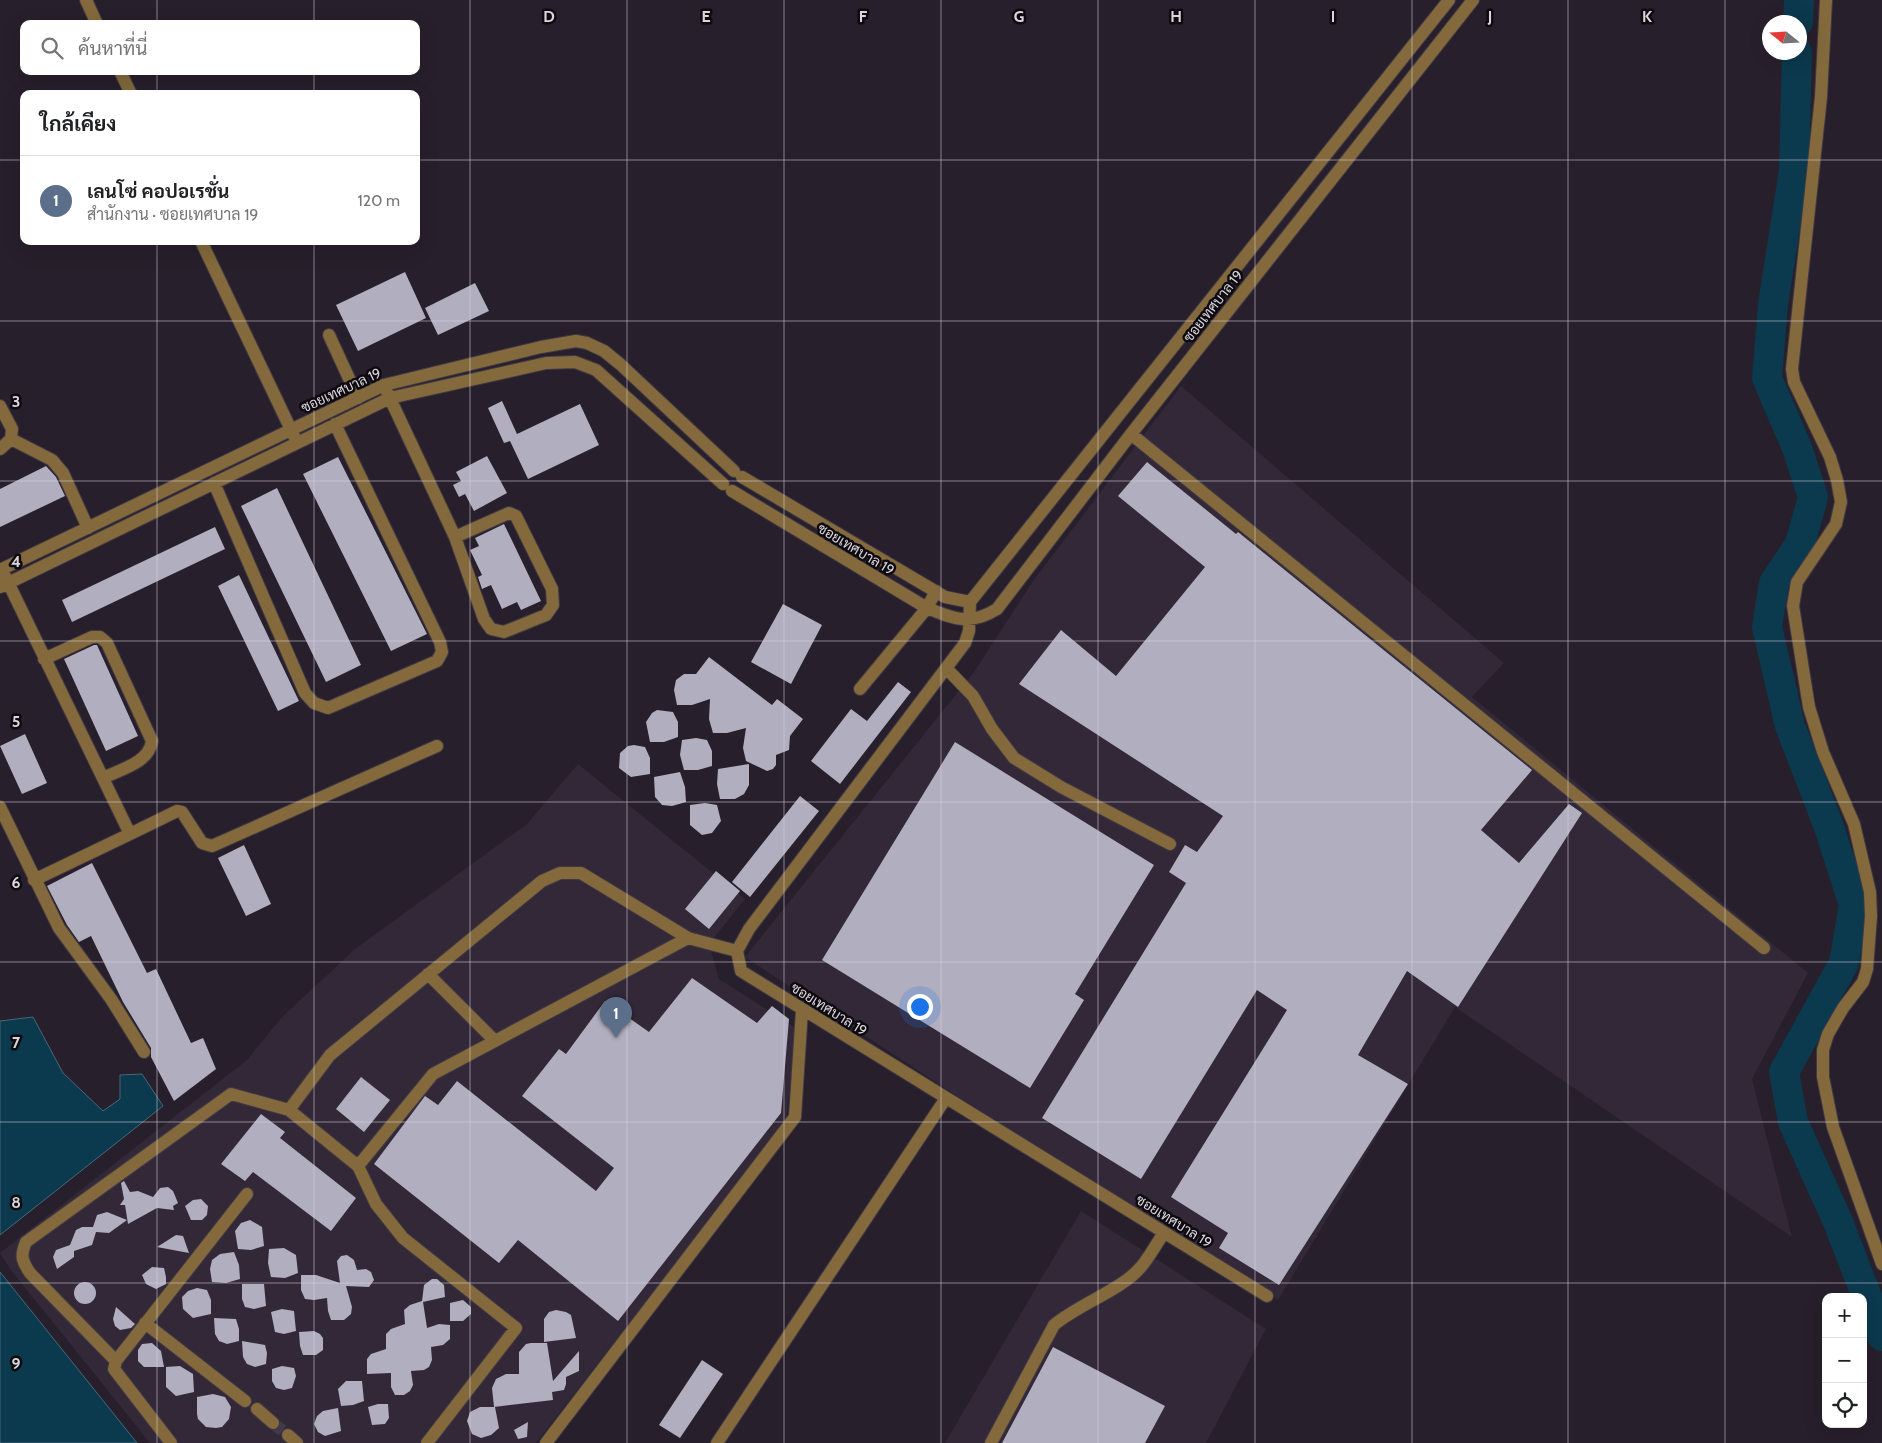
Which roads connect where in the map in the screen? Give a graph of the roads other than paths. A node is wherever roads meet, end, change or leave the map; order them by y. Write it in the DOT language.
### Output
graph roads {
  1 [pos="86,0"];
  2 [pos="1449,0"];
  3 [pos="1473,0"];
  4 [pos="1826,0"];
  5 [pos="95,20"];
  6 [pos="122,75"];
  7 [pos="128,90"];
  8 [pos="203,245"];
  9 [pos="328,335"];
  10 [pos="501,357"];
  11 [pos="504,372"];
  12 [pos="384,385"];
  13 [pos="358,398"];
  14 [pos="390,398"];
  15 [pos="0,406"];
  16 [pos="335,424"];
  17 [pos="291,430"];
  18 [pos="1131,434"];
  19 [pos="11,439"];
  20 [pos="298,442"];
  21 [pos="0,449"];
  22 [pos="214,483"];
  23 [pos="88,528"];
  24 [pos="455,537"];
  25 [pos="1,570"];
  26 [pos="4,585"];
  27 [pos="936,591"];
  28 [pos="970,602"];
  29 [pos="926,608"];
  30 [pos="970,620"];
  31 [pos="44,659"];
  32 [pos="946,668"];
  33 [pos="860,689"];
  34 [pos="437,746"];
  35 [pos="103,778"];
  36 [pos="0,807"];
  37 [pos="130,834"];
  38 [pos="1170,844"];
  39 [pos="34,880"];
  40 [pos="688,938"];
  41 [pos="1764,948"];
  42 [pos="737,951"];
  43 [pos="428,974"];
  44 [pos="802,1010"];
  45 [pos="495,1041"];
  46 [pos="144,1052"];
  47 [pos="946,1098"];
  48 [pos="289,1110"];
  49 [pos="358,1166"];
  50 [pos="248,1194"];
  51 [pos="1164,1233"];
  52 [pos="1882,1264"];
  53 [pos="1267,1296"];
  54 [pos="145,1323"];
  55 [pos="116,1361"];
  56 [pos="246,1401"];
  57 [pos="257,1409"];
  58 [pos="273,1423"];
  59 [pos="171,1443"];
  60 [pos="427,1443"];
  61 [pos="546,1443"];
  62 [pos="717,1443"];
  63 [pos="991,1443"];
  1 -- 5 [label="street"];
  2 -- 28 [label="street, ซอยเทศบาล 19"];
  3 -- 18 [label="street, ซอยเทศบาล 19"];
  4 -- 52 [label="street"];
  6 -- 7 [label="street"];
  8 -- 17 [label="street"];
  9 -- 13 [label="street"];
  10 -- 11 [label="street"];
  10 -- 12 [label="street, ซอยเทศบาล 19"];
  10 -- 27 [label="street, ซอยเทศบาล 19"];
  11 -- 14 [label="street, ซอยเทศบาล 19"];
  11 -- 29 [label="street, ซอยเทศบาล 19"];
  12 -- 13 [label="street, ซอยเทศบาล 19"];
  12 -- 14 [label="street"];
  13 -- 17 [label="street, ซอยเทศบาล 19"];
  14 -- 16 [label="street, ซอยเทศบาล 19"];
  14 -- 24 [label="street"];
  15 -- 19 [label="street"];
  16 -- 20 [label="street, ซอยเทศบาล 19"];
  16 -- 22 [label="street"];
  17 -- 20 [label="street"];
  17 -- 23 [label="street, ซอยเทศบาล 19"];
  18 -- 30 [label="street, ซอยเทศบาล 19"];
  18 -- 41 [label="street"];
  19 -- 21 [label="street"];
  19 -- 23 [label="street"];
  20 -- 22 [label="street, ซอยเทศบาล 19"];
  22 -- 26 [label="street, ซอยเทศบาล 19"];
  23 -- 25 [label="street, ซอยเทศบาล 19"];
  24 -- 24 [label="street"];
  25 -- 26 [label="street"];
  26 -- 31 [label="street"];
  27 -- 28 [label="street, ซอยเทศบาล 19"];
  27 -- 29 [label="street"];
  28 -- 30 [label="street"];
  29 -- 30 [label="street, ซอยเทศบาล 19"];
  29 -- 33 [label="street"];
  30 -- 32 [label="street"];
  31 -- 35 [label="street"];
  31 -- 35 [label="street"];
  32 -- 38 [label="street"];
  32 -- 42 [label="street"];
  34 -- 37 [label="street"];
  35 -- 37 [label="street"];
  36 -- 39 [label="street"];
  37 -- 39 [label="street"];
  39 -- 46 [label="street"];
  40 -- 42 [label="street"];
  40 -- 43 [label="street"];
  40 -- 45 [label="street"];
  42 -- 44 [label="street, ซอยเทศบาล 19"];
  43 -- 45 [label="street"];
  43 -- 48 [label="street"];
  44 -- 47 [label="street, ซอยเทศบาล 19"];
  44 -- 61 [label="street"];
  45 -- 49 [label="street"];
  47 -- 51 [label="street, ซอยเทศบาล 19"];
  47 -- 62 [label="street"];
  48 -- 49 [label="street"];
  48 -- 55 [label="street"];
  49 -- 60 [label="street"];
  50 -- 54 [label="street"];
  51 -- 53 [label="street, ซอยเทศบาล 19"];
  51 -- 63 [label="street"];
  54 -- 55 [label="street"];
  54 -- 56 [label="street"];
  55 -- 59 [label="street"];
  57 -- 58 [label="street"];
}
